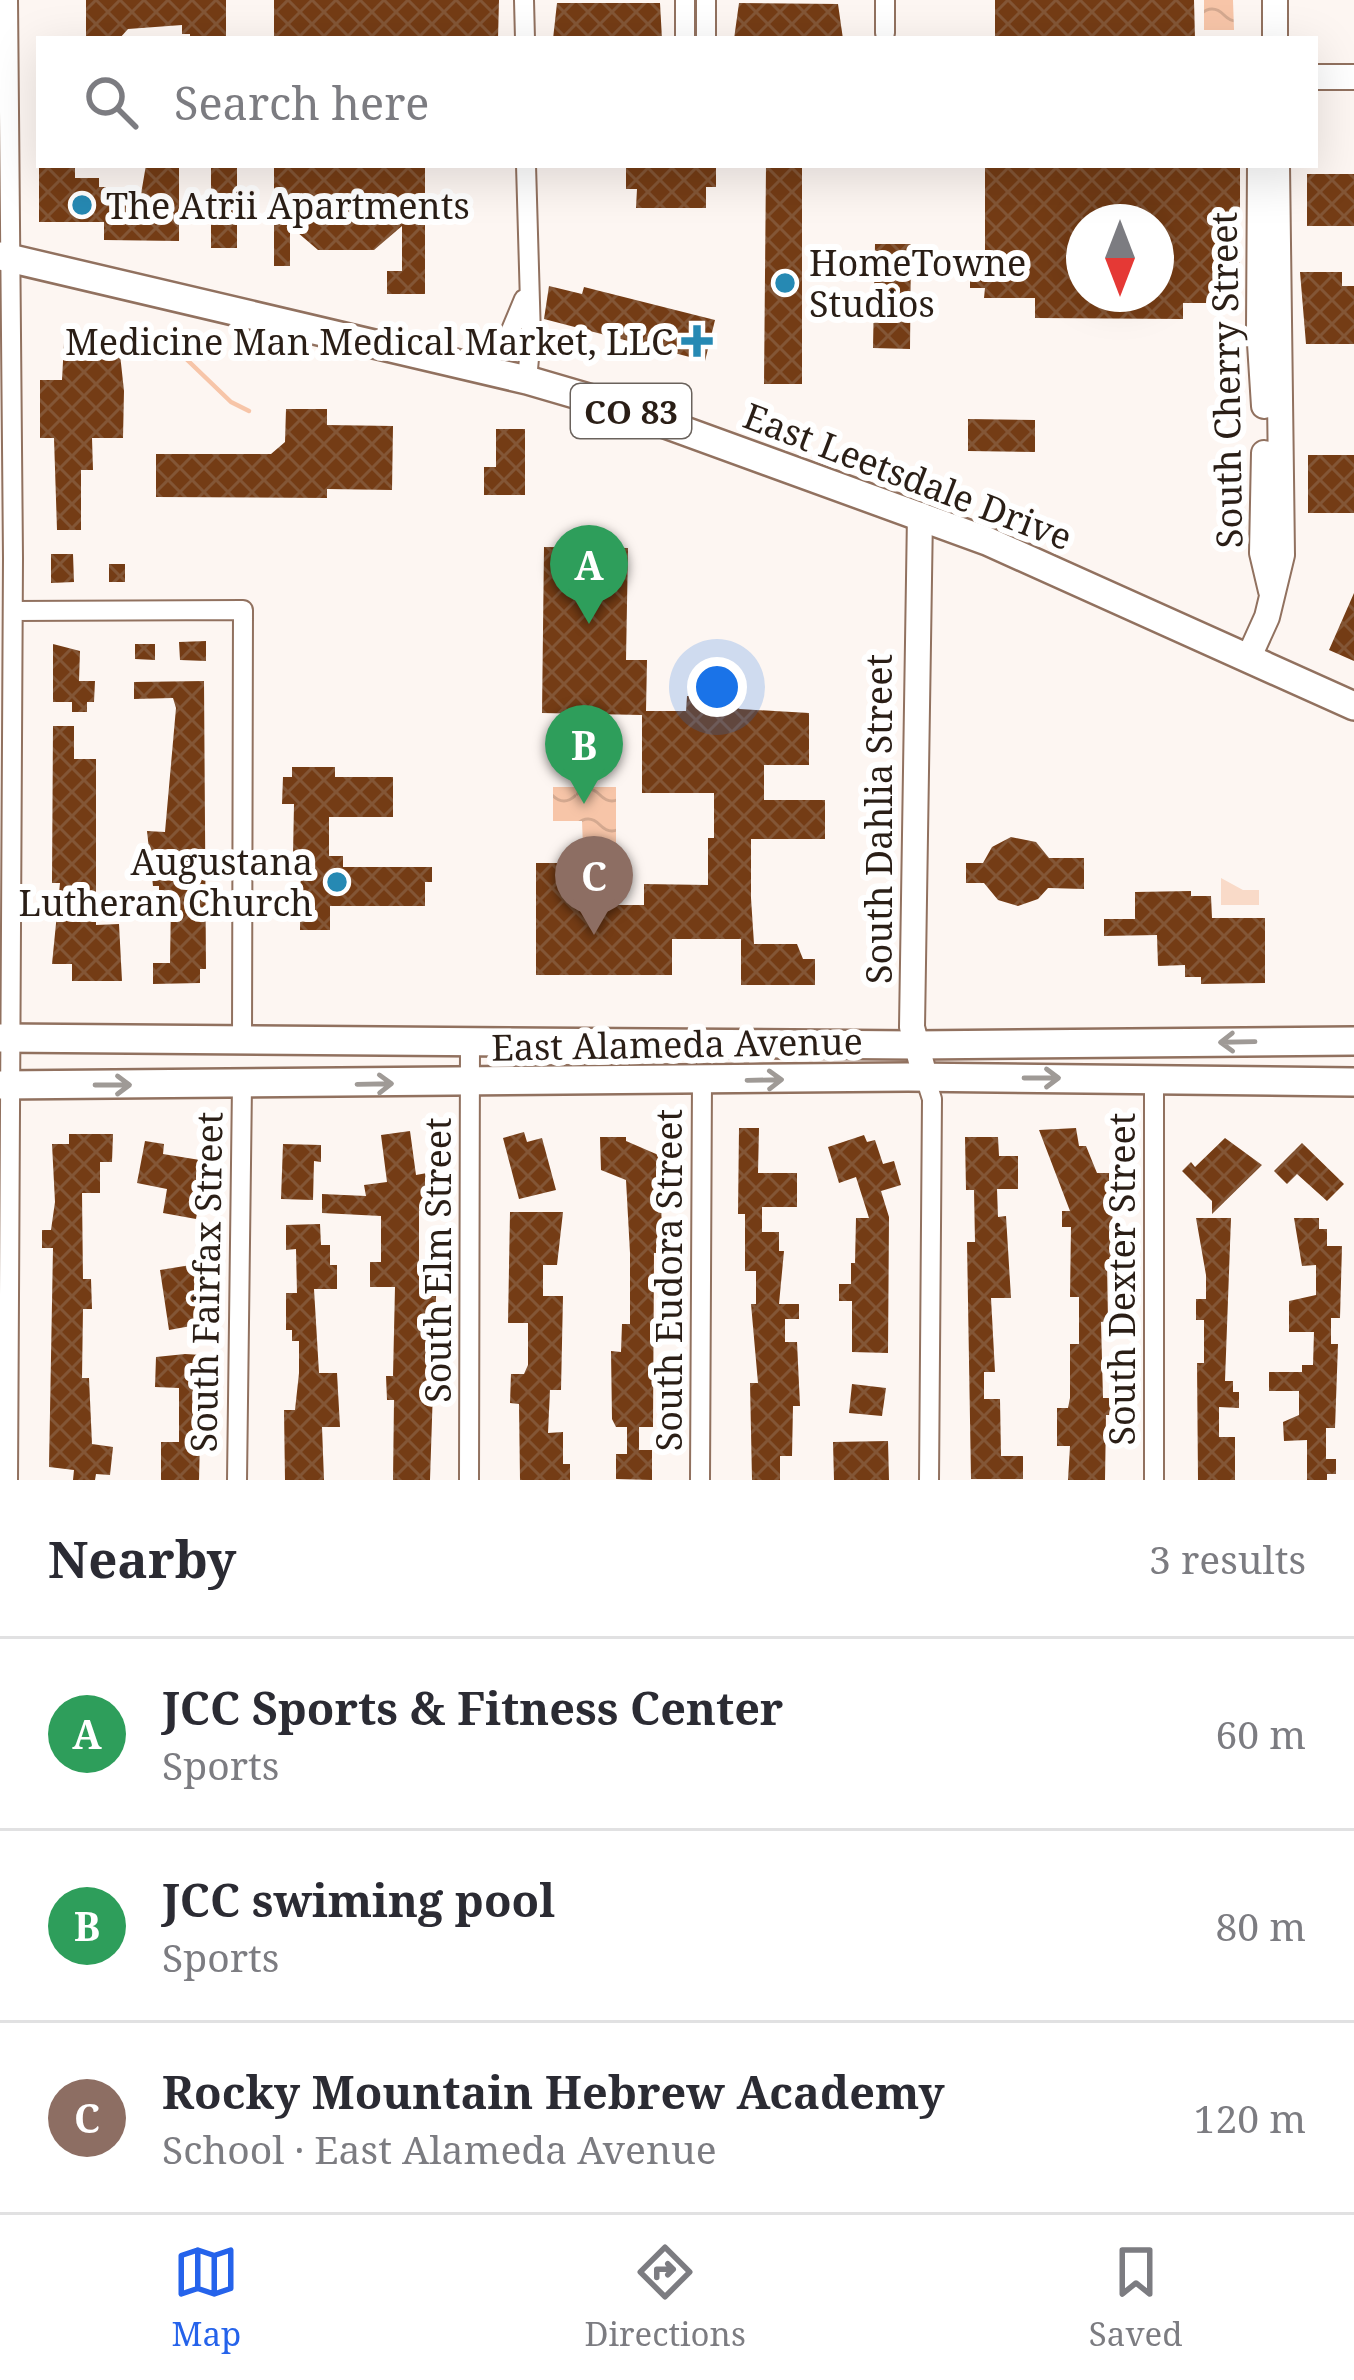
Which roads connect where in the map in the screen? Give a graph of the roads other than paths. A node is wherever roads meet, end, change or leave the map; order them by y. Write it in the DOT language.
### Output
graph roads {
  1 [pos="8,0"];
  2 [pos="524,0"];
  3 [pos="685,0"];
  4 [pos="706,0"];
  5 [pos="885,0"];
  6 [pos="1276,0"];
  7 [pos="885,33"];
  8 [pos="525,36"];
  9 [pos="685,36"];
  10 [pos="706,36"];
  11 [pos="1275,36"];
  12 [pos="1318,77"];
  13 [pos="1354,77"];
  14 [pos="526,168"];
  15 [pos="1260,168"];
  16 [pos="1277,168"];
  17 [pos="5,257"];
  18 [pos="525,295"];
  19 [pos="458,364"];
  20 [pos="526,380"];
  21 [pos="920,515"];
  22 [pos="6,558"];
  23 [pos="1271,593"];
  24 [pos="13,611"];
  25 [pos="1248,659"];
  26 [pos="1354,706"];
  27 [pos="5,1039"];
  28 [pos="242,1040"];
  29 [pos="470,1041"];
  30 [pos="1354,1041"];
  31 [pos="915,1045"];
  32 [pos="925,1077"];
  33 [pos="1154,1078"];
  34 [pos="702,1081"];
  35 [pos="1354,1082"];
  36 [pos="470,1083"];
  37 [pos="5,1085"];
  38 [pos="242,1085"];
  39 [pos="8,1480"];
  40 [pos="237,1480"];
  41 [pos="469,1480"];
  42 [pos="700,1480"];
  43 [pos="929,1480"];
  44 [pos="1154,1480"];
  1 -- 17 [label="street"];
  2 -- 8 [label="street"];
  3 -- 9 [label="street"];
  4 -- 10 [label="street"];
  5 -- 7 [label="street"];
  6 -- 11 [label="main road"];
  12 -- 13 [label="main road"];
  14 -- 18 [label="street"];
  15 -- 23 [label="main road, South Cherry Street"];
  16 -- 23 [label="main road, South Cherry Street"];
  17 -- 19 [label="main road, East Leetsdale Drive / CO 83"];
  17 -- 22 [label="street"];
  18 -- 19 [label="street"];
  18 -- 20 [label="street"];
  19 -- 20 [label="main road, East Leetsdale Drive / CO 83"];
  20 -- 21 [label="main road, East Leetsdale Drive / CO 83"];
  21 -- 25 [label="main road, East Leetsdale Drive / CO 83"];
  21 -- 31 [label="main road, South Dahlia Street"];
  22 -- 24 [label="street"];
  23 -- 25 [label="main road, South Cherry Street"];
  24 -- 27 [label="street"];
  24 -- 28 [label="street"];
  25 -- 26 [label="main road, East Leetsdale Drive / CO 83"];
  27 -- 28 [label="main road, East Alameda Avenue"];
  27 -- 37 [label="street"];
  28 -- 29 [label="main road, East Alameda Avenue"];
  29 -- 31 [label="main road, East Alameda Avenue"];
  29 -- 36 [label="street, South Elm Street"];
  30 -- 31 [label="main road, East Alameda Avenue, one-way"];
  31 -- 32 [label="main road, South Dahlia Street"];
  32 -- 33 [label="main road, East Alameda Avenue, one-way"];
  34 -- 32 [label="main road, East Alameda Avenue, one-way"];
  32 -- 43 [label="street, South Dahlia Street"];
  33 -- 35 [label="main road, East Alameda Avenue"];
  33 -- 44 [label="street, South Dexter Street"];
  34 -- 36 [label="main road, East Alameda Avenue"];
  34 -- 42 [label="street, South Eudora Street"];
  38 -- 36 [label="main road, East Alameda Avenue, one-way"];
  36 -- 41 [label="street, South Elm Street"];
  37 -- 38 [label="main road, East Alameda Avenue, one-way"];
  37 -- 39 [label="street"];
  38 -- 40 [label="street, South Fairfax Street"];
}
